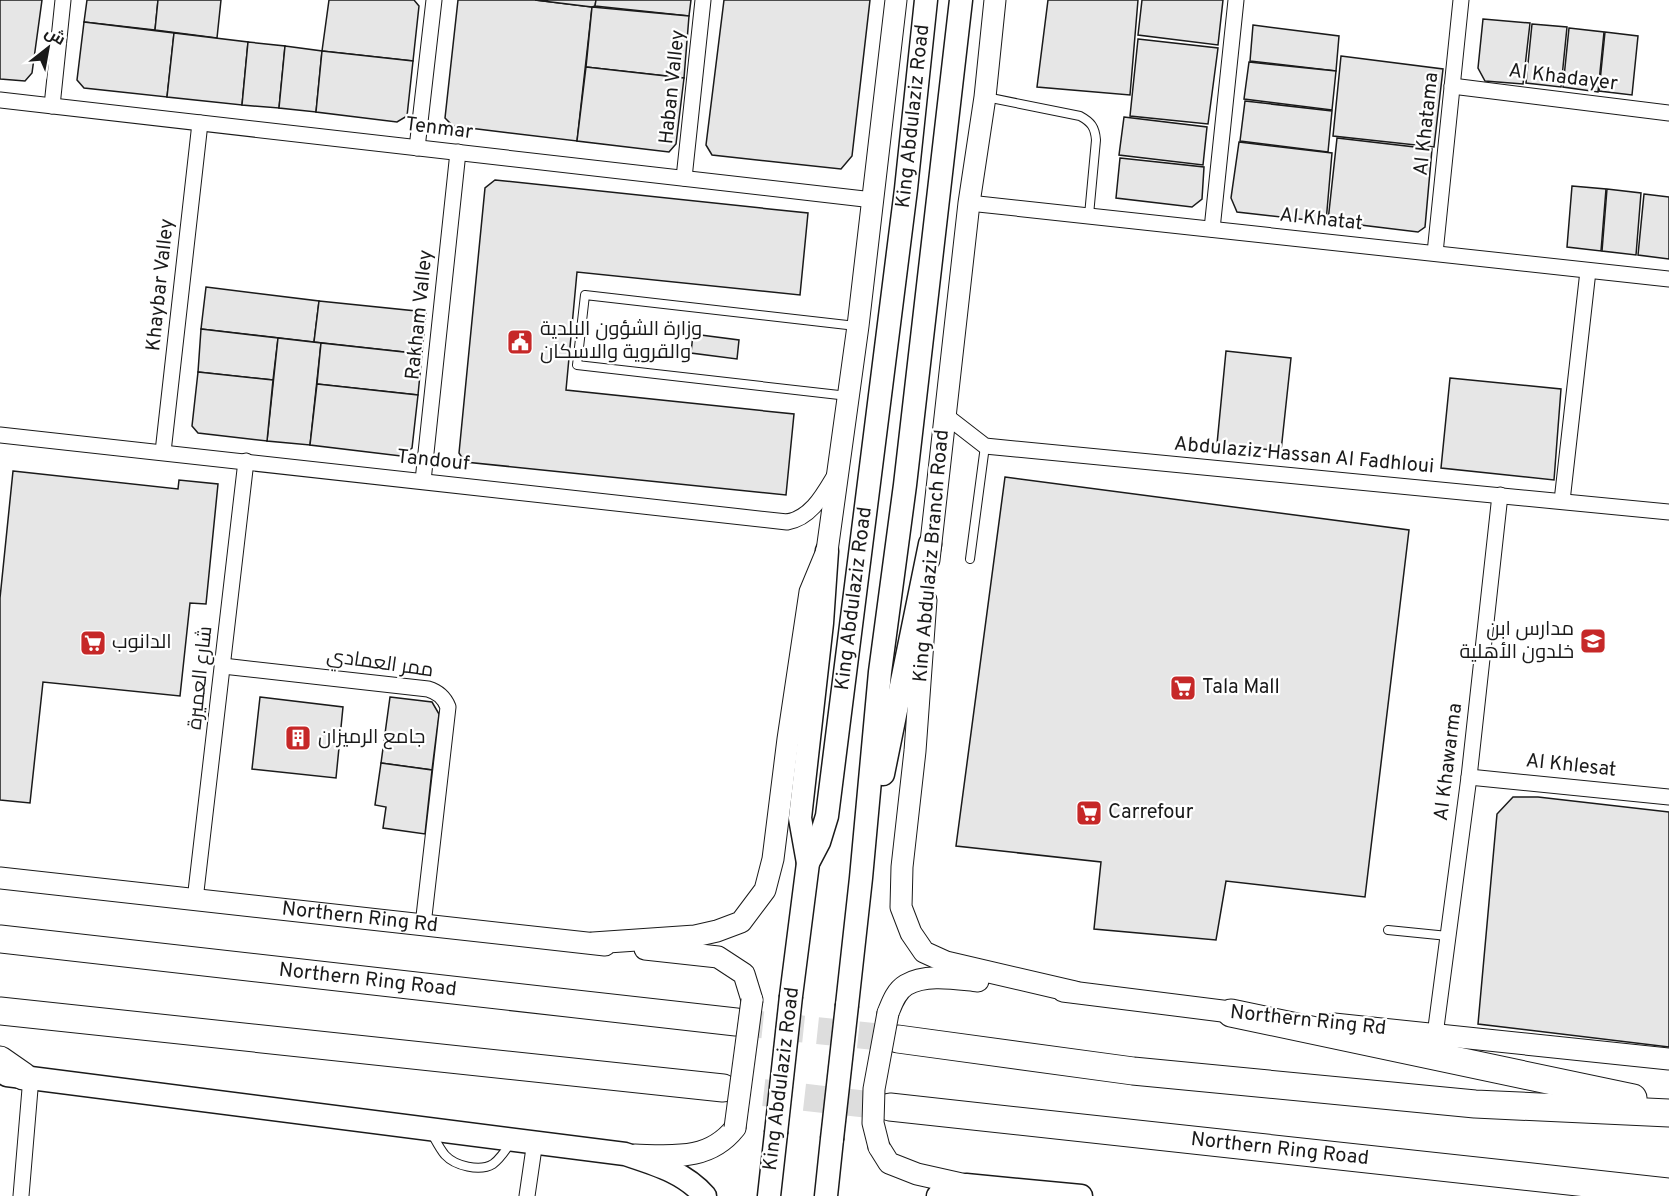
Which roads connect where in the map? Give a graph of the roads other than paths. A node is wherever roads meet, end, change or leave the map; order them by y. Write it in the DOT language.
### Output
graph roads {
  1 [pos="63,0"];
  2 [pos="434,0"];
  3 [pos="703,0"];
  4 [pos="896,0"];
  5 [pos="926,0"];
  6 [pos="961,0"];
  7 [pos="995,0"];
  8 [pos="1236,0"];
  9 [pos="1461,0"];
  10 [pos="1452,86"];
  11 [pos="985,96"];
  12 [pos="0,100"];
  13 [pos="52,106"];
  14 [pos="1669,113"];
  15 [pos="200,123"];
  16 [pos="417,148"];
  17 [pos="458,152"];
  18 [pos="684,178"];
  19 [pos="873,200"];
  20 [pos="969,203"];
  21 [pos="1089,215"];
  22 [pos="1212,229"];
  23 [pos="1435,253"];
  24 [pos="1588,271"];
  25 [pos="1669,279"];
  26 [pos="858,326"];
  27 [pos="848,396"];
  28 [pos="945,416"];
  29 [pos="0,435"];
  30 [pos="985,446"];
  31 [pos="163,452"];
  32 [pos="246,461"];
  33 [pos="837,471"];
  34 [pos="423,481"];
  35 [pos="1500,495"];
  36 [pos="1562,501"];
  37 [pos="1669,512"];
  38 [pos="930,544"];
  39 [pos="828,551"];
  40 [pos="970,558"];
  41 [pos="223,666"];
  42 [pos="1469,777"];
  43 [pos="1669,797"];
  44 [pos="808,863"];
  45 [pos="861,878"];
  46 [pos="0,879"];
  47 [pos="195,900"];
  48 [pos="423,925"];
  49 [pos="1388,930"];
  50 [pos="1448,936"];
  51 [pos="0,939"];
  52 [pos="593,943"];
  53 [pos="1075,992"];
  54 [pos="0,1011"];
  55 [pos="1231,1013"];
  56 [pos="736,1022"];
  57 [pos="1435,1035"];
  58 [pos="898,1039"];
  59 [pos="1669,1059"];
  60 [pos="0,1060"];
  61 [pos="18,1076"];
  62 [pos="723,1088"];
  63 [pos="1669,1106"];
  64 [pos="890,1107"];
  65 [pos="1669,1113"];
  66 [pos="429,1128"];
  67 [pos="524,1140"];
  68 [pos="625,1154"];
  69 [pos="966,1185"];
  70 [pos="1669,1192"];
  71 [pos="1028,1194"];
  72 [pos="21,1196"];
  73 [pos="527,1196"];
  74 [pos="705,1196"];
  75 [pos="769,1196"];
  76 [pos="826,1196"];
  77 [pos="938,1196"];
  78 [pos="1081,1196"];
  1 -- 13 [label="street"];
  2 -- 16 [label="street"];
  3 -- 18 [label="street, Haban Valley"];
  4 -- 19 [label="street"];
  5 -- 44 [label="main road, King Abdulaziz Road"];
  6 -- 45 [label="main road, King Abdulaziz Road"];
  7 -- 11 [label="street, King Abdulaziz Branch Road"];
  8 -- 22 [label="street"];
  9 -- 10 [label="street, Al Khatama"];
  10 -- 14 [label="street, Al Khadayer"];
  10 -- 23 [label="street, Al Khatama"];
  11 -- 20 [label="street, King Abdulaziz Branch Road"];
  11 -- 21 [label="lane"];
  12 -- 13 [label="street, Tenmar"];
  13 -- 15 [label="street, Tenmar"];
  15 -- 16 [label="street, Tenmar"];
  15 -- 31 [label="street, Khaybar Valley"];
  16 -- 17 [label="street, Tenmar"];
  17 -- 18 [label="street, Tenmar"];
  17 -- 34 [label="street, Rakham Valley"];
  18 -- 19 [label="street, Tenmar"];
  19 -- 26 [label="street"];
  20 -- 21 [label="street, Al Khatat"];
  20 -- 28 [label="street, King Abdulaziz Branch Road"];
  21 -- 22 [label="street, Al Khatat"];
  22 -- 23 [label="street, Al Khatat"];
  23 -- 24 [label="street, Al Khatat"];
  24 -- 25 [label="street, Al Khatat"];
  24 -- 36 [label="street"];
  26 -- 27 [label="street"];
  26 -- 27 [label="lane"];
  27 -- 33 [label="street"];
  28 -- 30 [label="street"];
  28 -- 38 [label="street, King Abdulaziz Branch Road"];
  29 -- 31 [label="street, Tandouf"];
  30 -- 35 [label="street, Abdulaziz Hassan Al Fadhloui"];
  30 -- 40 [label="lane"];
  31 -- 32 [label="street, Tandouf"];
  32 -- 34 [label="street, Tandouf"];
  32 -- 41 [label="street, شارع العميرة"];
  33 -- 34 [label="street, Tandouf"];
  33 -- 39 [label="street"];
  35 -- 36 [label="street, Abdulaziz Hassan Al Fadhloui"];
  35 -- 42 [label="street, Al Khawarma"];
  36 -- 37 [label="street, Abdulaziz Hassan Al Fadhloui"];
  38 -- 45 [label="main road"];
  38 -- 53 [label="street, King Abdulaziz Branch Road"];
  39 -- 44 [label="main road"];
  39 -- 52 [label="street"];
  41 -- 47 [label="street, شارع العميرة"];
  41 -- 48 [label="street, ممر العمادي"];
  42 -- 43 [label="street, Al Khlesat"];
  42 -- 50 [label="street, Al Khawarma"];
  44 -- 75 [label="main road, King Abdulaziz Road, bridge"];
  45 -- 76 [label="main road, King Abdulaziz Road, bridge"];
  46 -- 47 [label="street, Northern Ring Rd"];
  47 -- 48 [label="street, Northern Ring Rd"];
  48 -- 52 [label="street, Northern Ring Rd"];
  49 -- 50 [label="lane"];
  50 -- 57 [label="street, Al Khawarma"];
  51 -- 56 [label="highway, Northern Ring Road"];
  52 -- 68 [label="street, Northern Ring Rd, bridge"];
  53 -- 55 [label="street, Northern Ring Rd"];
  53 -- 69 [label="street, Northern Ring Rd, bridge"];
  54 -- 62 [label="highway"];
  55 -- 57 [label="street, Northern Ring Rd"];
  55 -- 63 [label="highway"];
  57 -- 59 [label="street, Northern Ring Rd"];
  58 -- 65 [label="highway"];
  60 -- 61 [label="highway"];
  61 -- 66 [label="main road"];
  61 -- 72 [label="street"];
  64 -- 70 [label="highway, Northern Ring Road"];
  66 -- 67 [label="main road"];
  66 -- 67 [label="lane"];
  67 -- 68 [label="main road"];
  67 -- 73 [label="street"];
  68 -- 74 [label="main road"];
  69 -- 71 [label="main road"];
  69 -- 77 [label="main road"];
  71 -- 78 [label="main road"];
}
